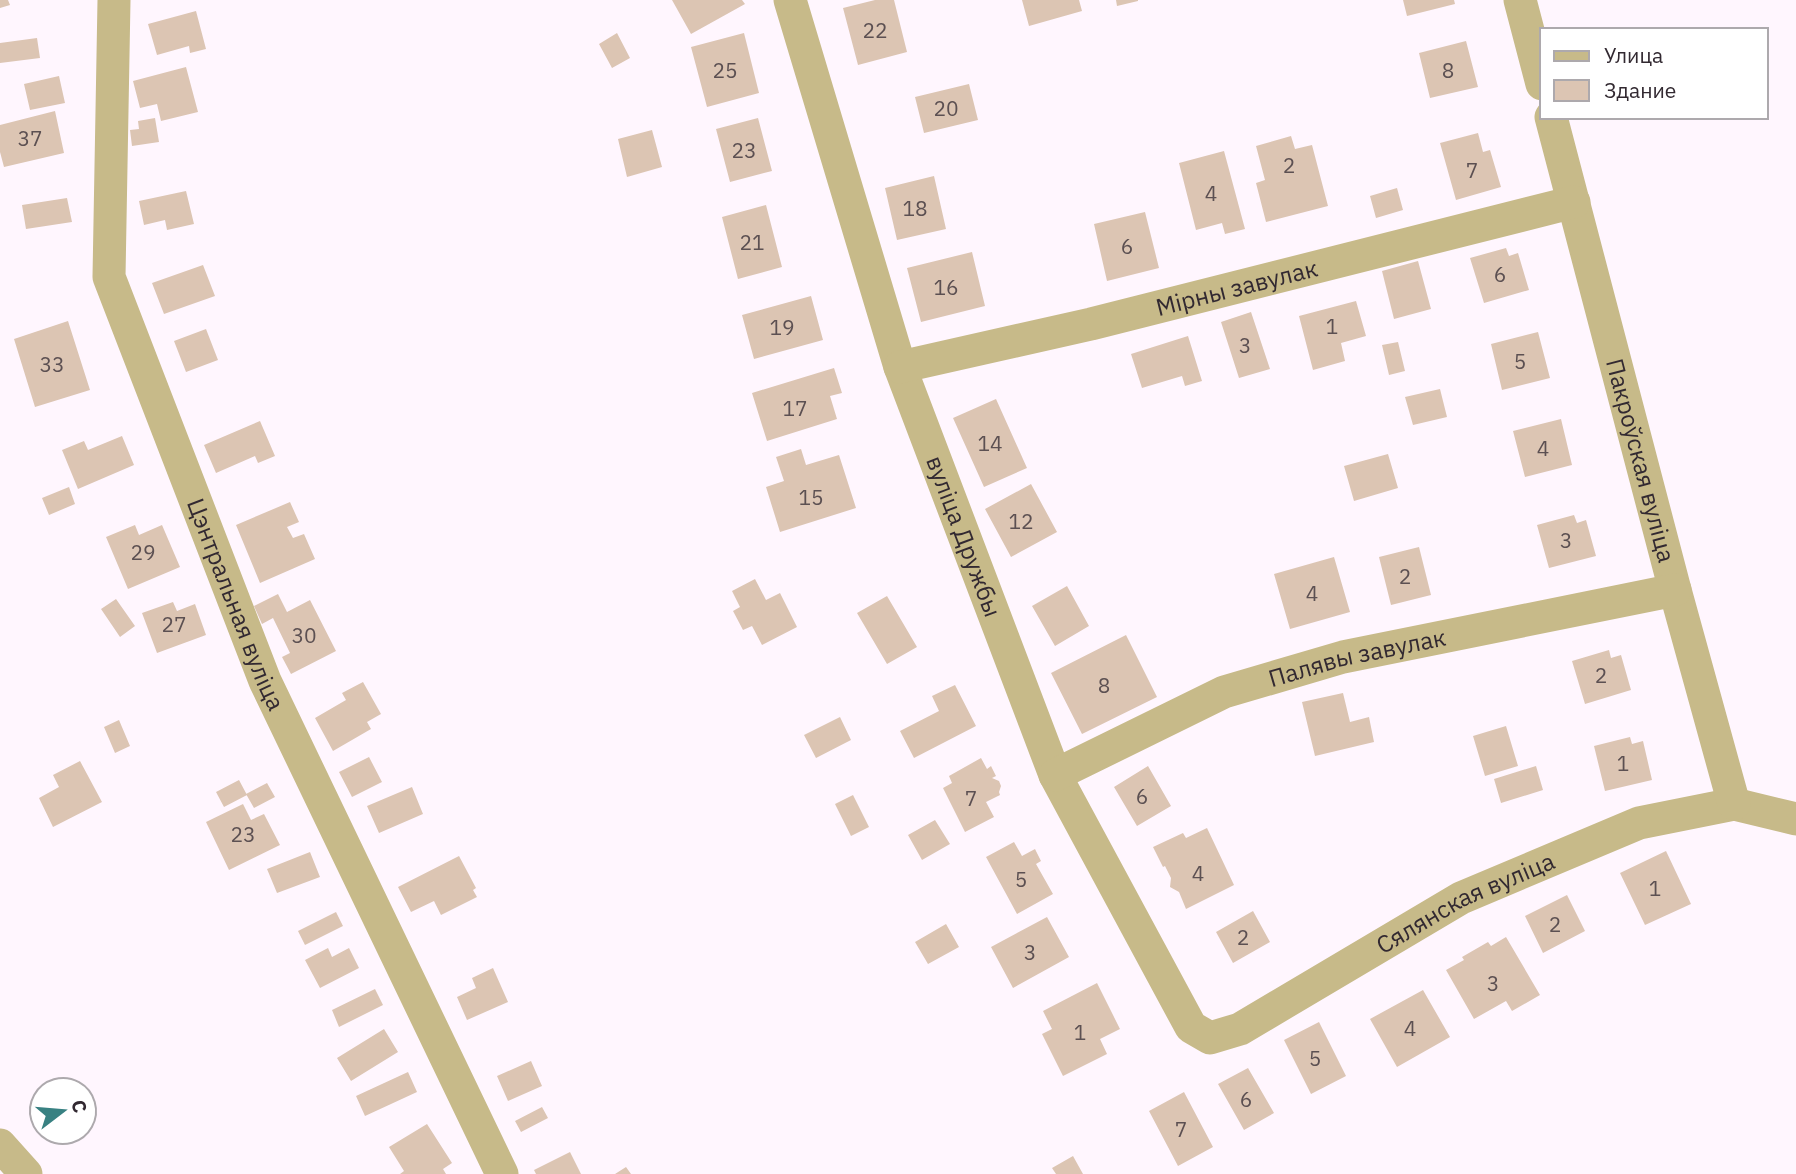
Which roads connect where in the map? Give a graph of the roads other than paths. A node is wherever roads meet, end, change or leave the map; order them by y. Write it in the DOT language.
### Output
graph roads {
  1 [pos="114,0"];
  2 [pos="790,0"];
  3 [pos="1520,0"];
  4 [pos="1540,76"];
  5 [pos="1552,119"];
  6 [pos="1574,202"];
  7 [pos="901,367"];
  8 [pos="1675,590"];
  9 [pos="1055,775"];
  10 [pos="1734,804"];
  11 [pos="1796,819"];
  12 [pos="1210,1038"];
  13 [pos="0,1145"];
  14 [pos="26,1174"];
  15 [pos="502,1174"];
  1 -- 15 [label="street, Цэнтральная вуліца"];
  2 -- 7 [label="street, вуліца Дружбы"];
  3 -- 4 [label="street"];
  5 -- 6 [label="street, Пакроўская вуліца"];
  6 -- 7 [label="street, Мірны завулак"];
  6 -- 8 [label="street, Пакроўская вуліца"];
  7 -- 9 [label="street, вуліца Дружбы"];
  8 -- 9 [label="street, Палявы завулак"];
  8 -- 10 [label="street, Пакроўская вуліца"];
  9 -- 12 [label="street, вуліца Дружбы"];
  10 -- 11 [label="street"];
  10 -- 12 [label="street, Сялянская вуліца"];
  13 -- 14 [label="street"];
}
